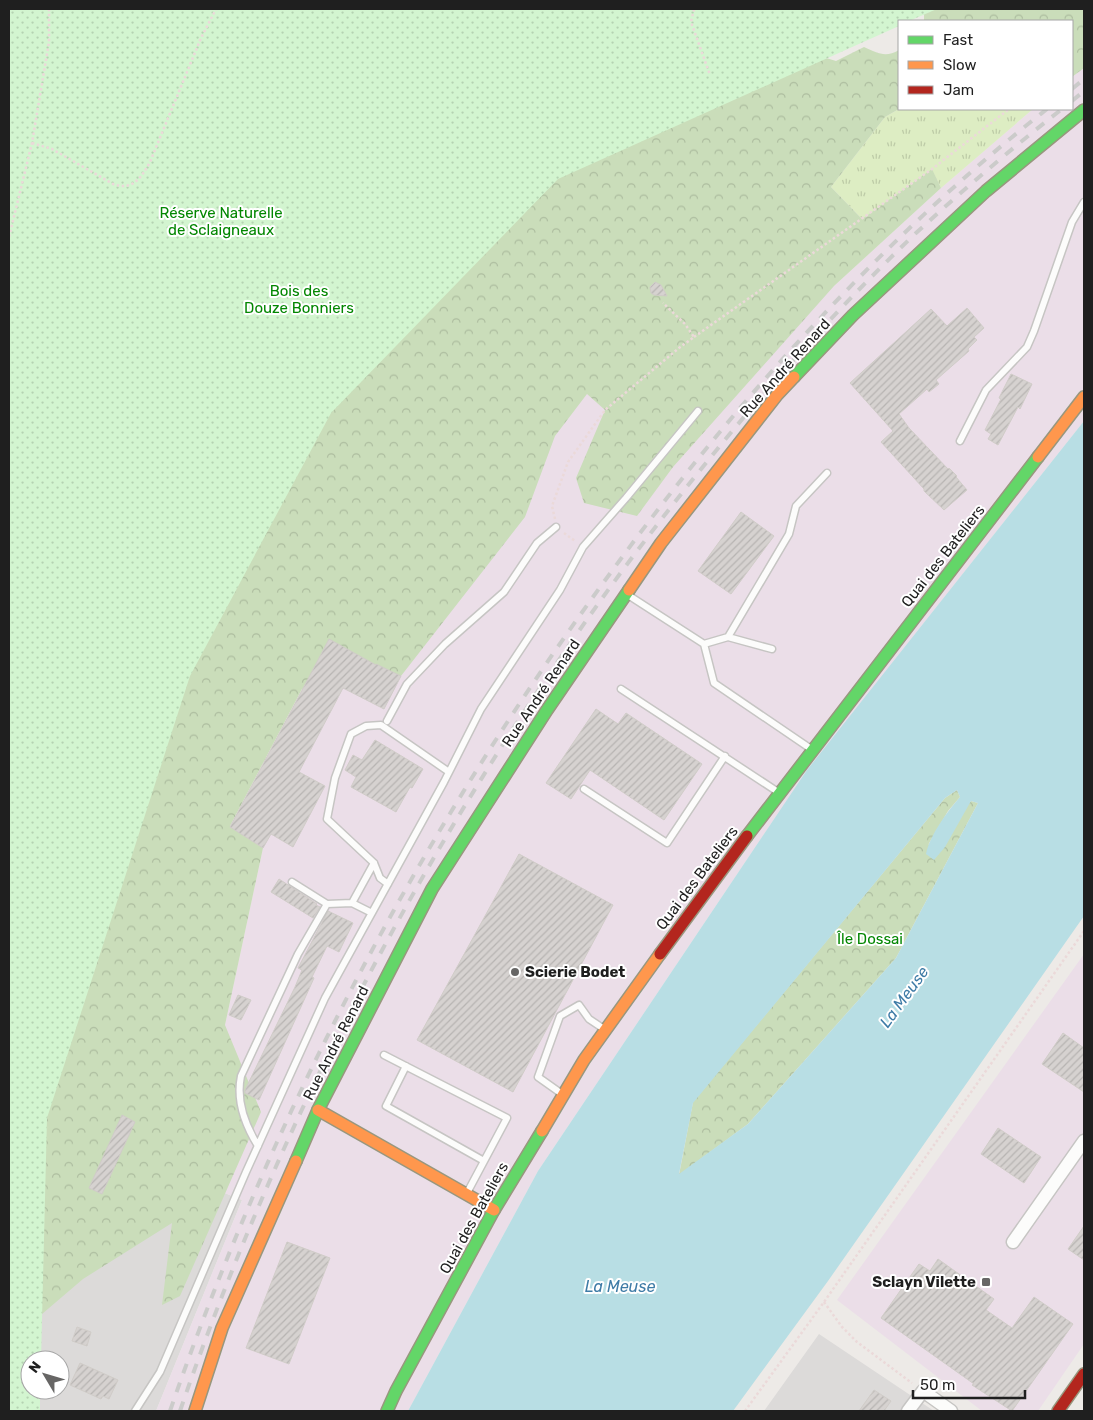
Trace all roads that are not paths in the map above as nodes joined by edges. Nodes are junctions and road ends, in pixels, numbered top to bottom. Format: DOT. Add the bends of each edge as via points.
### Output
graph roads {
  1 [pos="1084,110"];
  2 [pos="1084,202"];
  3 [pos="1084,397"];
  4 [pos="698,411"];
  5 [pos="960,441"];
  6 [pos="827,473"];
  7 [pos="556,527"];
  8 [pos="626,593"];
  9 [pos="728,637"];
  10 [pos="704,644"];
  11 [pos="772,649"];
  12 [pos="621,689"];
  13 [pos="387,721"];
  14 [pos="812,749"];
  15 [pos="725,756"];
  16 [pos="449,772"];
  17 [pos="584,790"];
  18 [pos="779,793"];
  19 [pos="374,863"];
  20 [pos="292,882"];
  21 [pos="388,884"];
  22 [pos="352,903"];
  23 [pos="327,904"];
  24 [pos="372,913"];
  25 [pos="605,1030"];
  26 [pos="384,1055"];
  27 [pos="406,1066"];
  28 [pos="564,1095"];
  29 [pos="318,1110"];
  30 [pos="1084,1141"];
  31 [pos="258,1146"];
  32 [pos="484,1161"];
  33 [pos="466,1194"];
  34 [pos="494,1210"];
  35 [pos="1013,1242"];
  36 [pos="1084,1374"];
  37 [pos="135,1411"];
  38 [pos="195,1411"];
  39 [pos="387,1411"];
  40 [pos="908,1411"];
  41 [pos="951,1411"];
  42 [pos="1058,1411"];
  1 -- 8 [label="street, Rue André Renard" via="986,191 854,315 777,394"];
  2 -- 5 [label="lane" via="1072,222 1027,347 986,390"];
  3 -- 14 [label="street, Quai des Bateliers"];
  4 -- 16 [label="lane" via="582,547 560,590 481,709"];
  6 -- 9 [label="lane" via="796,506 789,534"];
  7 -- 13 [label="lane" via="537,543 504,592 445,644 407,684"];
  8 -- 10 [label="lane"];
  8 -- 29 [label="street, Rue André Renard" via="432,889"];
  9 -- 10 [label="lane"];
  9 -- 11 [label="lane"];
  10 -- 14 [label="lane" via="714,683"];
  12 -- 15 [label="lane"];
  14 -- 18 [label="street, Quai des Bateliers"];
  15 -- 17 [label="lane" via="668,843"];
  15 -- 18 [label="lane"];
  16 -- 19 [label="lane" via="380,725 366,726 350,734 335,778 328,819"];
  16 -- 21 [label="lane"];
  18 -- 25 [label="street, Quai des Bateliers"];
  19 -- 21 [label="lane" via="380,878"];
  19 -- 22 [label="lane"];
  20 -- 23 [label="lane"];
  21 -- 24 [label="lane"];
  22 -- 23 [label="lane"];
  22 -- 24 [label="lane"];
  23 -- 31 [label="lane" via="298,954 241,1076 238,1090 242,1111"];
  24 -- 31 [label="lane" via="325,998"];
  25 -- 28 [label="street, Quai des Bateliers"];
  25 -- 28 [label="lane" via="589,1019 579,1005 560,1016 538,1077"];
  26 -- 27 [label="lane"];
  27 -- 32 [label="lane" via="386,1106"];
  27 -- 32 [label="lane" via="508,1118"];
  28 -- 34 [label="street, Quai des Bateliers"];
  29 -- 33 [label="street"];
  29 -- 38 [label="street, Rue André Renard" via="222,1328"];
  30 -- 35 [label="street"];
  31 -- 37 [label="lane" via="160,1372"];
  32 -- 33 [label="lane"];
  33 -- 34 [label="street"];
  34 -- 39 [label="street, Quai des Bateliers"];
  36 -- 42 [label="street"];
  40 -- 41 [label="street" via="923,1391"];
}
